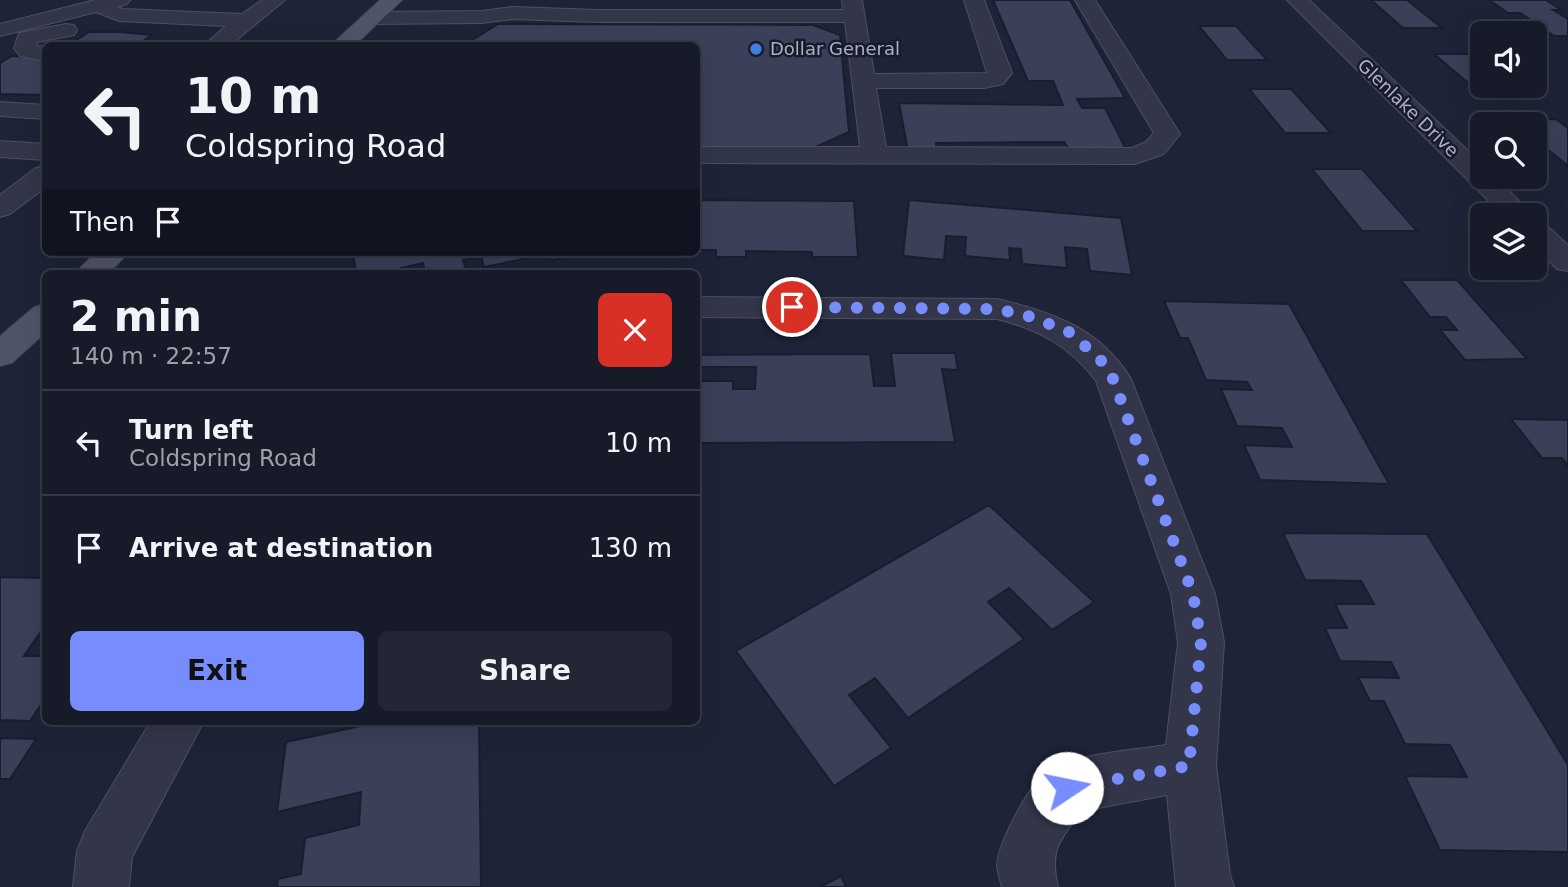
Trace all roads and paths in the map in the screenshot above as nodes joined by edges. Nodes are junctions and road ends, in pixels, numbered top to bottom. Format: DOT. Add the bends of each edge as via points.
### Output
graph roads {
  1 [pos="275,0"];
  2 [pos="974,0"];
  3 [pos="1086,0"];
  4 [pos="1297,0"];
  5 [pos="515,6"];
  6 [pos="112,7"];
  7 [pos="384,7"];
  8 [pos="724,8"];
  9 [pos="799,8"];
  10 [pos="853,8"];
  11 [pos="247,20"];
  12 [pos="2,25"];
  13 [pos="219,42"];
  14 [pos="345,42"];
  15 [pos="42,53"];
  16 [pos="863,80"];
  17 [pos="0,109"];
  18 [pos="42,112"];
  19 [pos="0,149"];
  20 [pos="42,152"];
  21 [pos="700,155"];
  22 [pos="874,156"];
  23 [pos="42,177"];
  24 [pos="1508,203"];
  25 [pos="0,208"];
  26 [pos="1547,242"];
  27 [pos="110,256"];
  28 [pos="1568,262"];
  29 [pos="94,270"];
  30 [pos="700,307"];
  31 [pos="42,318"];
  32 [pos="0,355"];
  33 [pos="176,725"];
  34 [pos="1189,766"];
  35 [pos="101,887"];
  36 [pos="1030,887"];
  37 [pos="1206,887"];
  1 -- 11 [label="street"];
  2 -- 16 [label="street" via="1000,73 995,79"];
  3 -- 22 [label="street" via="1167,134 1155,148 1135,156"];
  4 -- 24 [label="street, Glenlake Drive"];
  5 -- 7 [label="street" via="482,17"];
  5 -- 8 [label="street"];
  6 -- 11 [label="street"];
  6 -- 12 [label="street"];
  6 -- 15 [label="street" via="84,26 27,38 25,48"];
  7 -- 14 [label="main road"];
  8 -- 9 [label="street"];
  9 -- 10 [label="street"];
  10 -- 16 [label="street"];
  11 -- 13 [label="street"];
  16 -- 22 [label="street"];
  17 -- 18 [label="street"];
  19 -- 20 [label="street"];
  21 -- 22 [label="street"];
  23 -- 25 [label="street"];
  26 -- 28 [label="street"];
  27 -- 29 [label="main road"];
  30 -- 34 [label="street" via="996,309 1069,332 1100,359 1113,379 1193,594 1201,642"];
  31 -- 32 [label="main road"];
  33 -- 35 [label="street" via="105,851"];
  34 -- 36 [label="street" via="1067,788 1037,827 1025,864"];
  34 -- 37 [label="street"];
}
